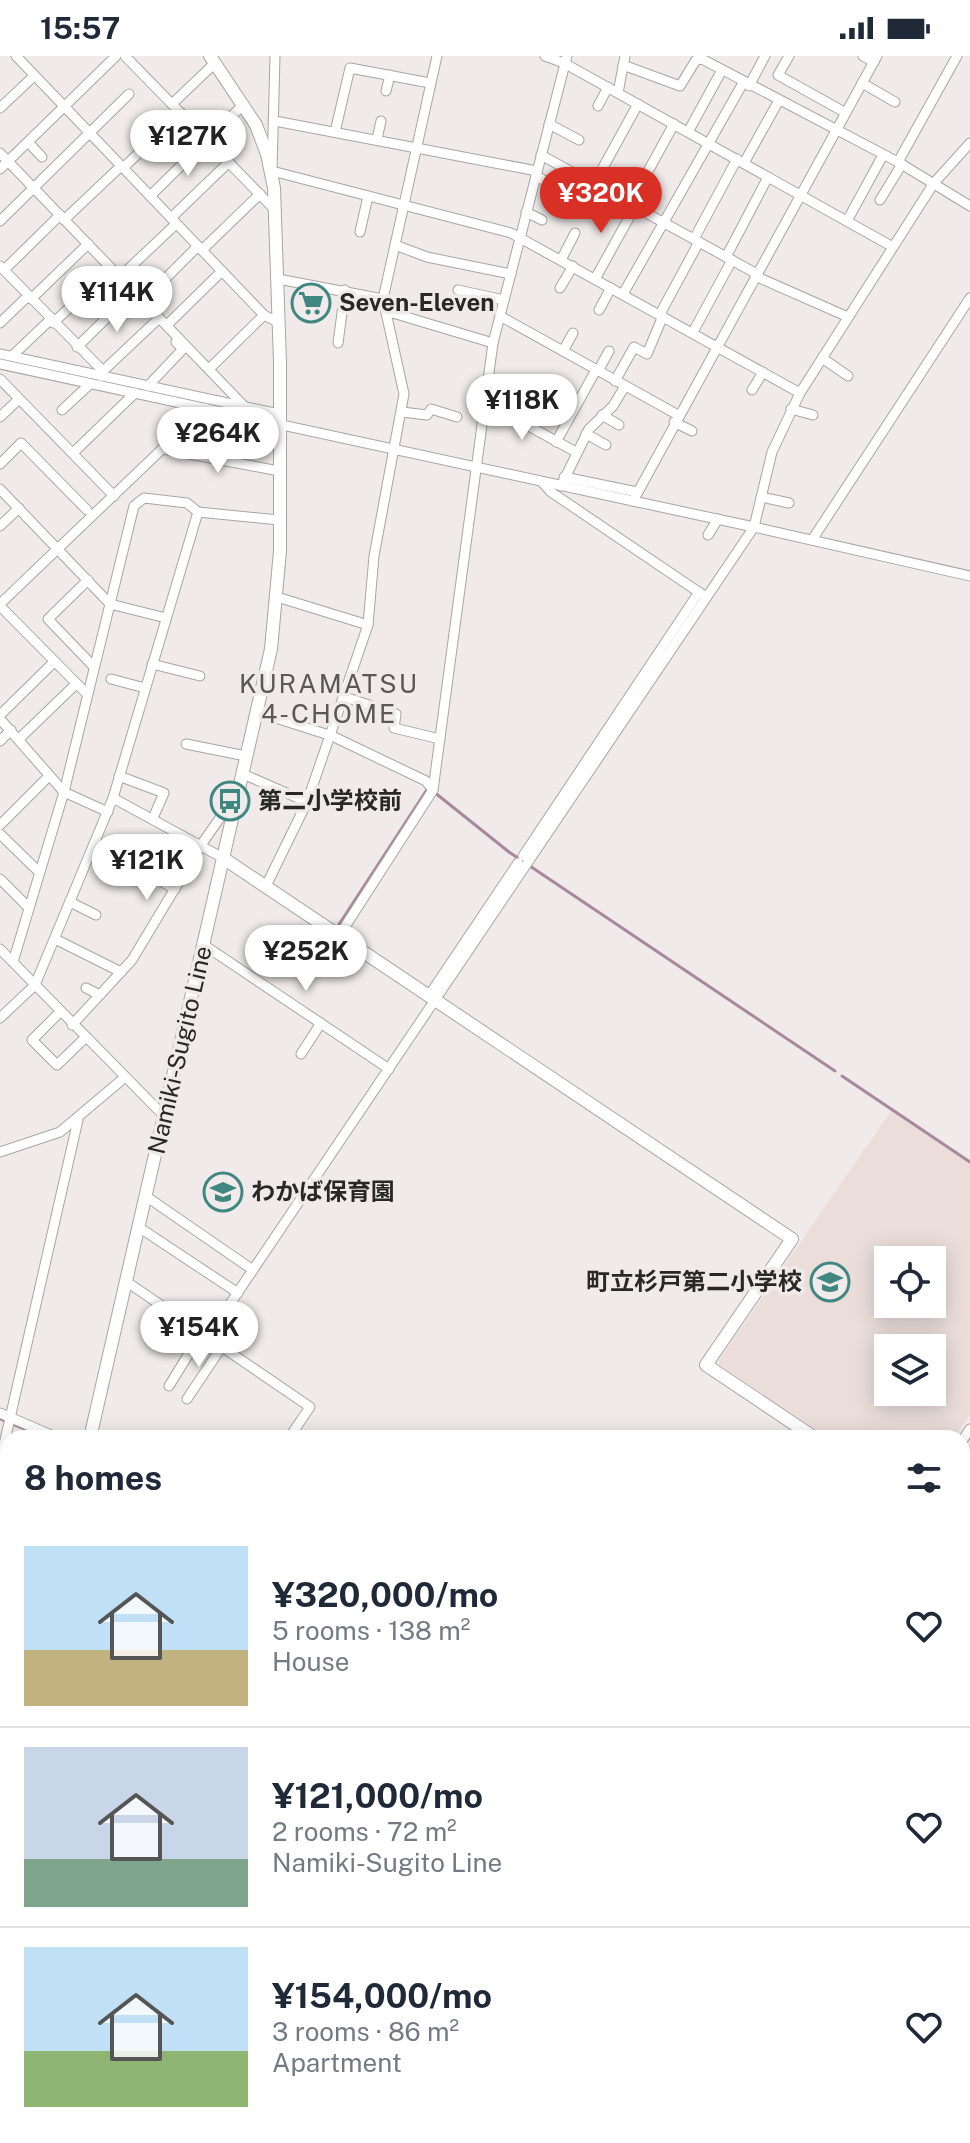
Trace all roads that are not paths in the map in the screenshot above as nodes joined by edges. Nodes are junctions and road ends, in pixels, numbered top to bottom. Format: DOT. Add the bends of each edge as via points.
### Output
graph roads {
  1 [pos="16,56"];
  2 [pos="116,56"];
  3 [pos="125,56"];
  4 [pos="275,56"];
  5 [pos="437,56"];
  6 [pos="545,56"];
  7 [pos="765,56"];
  8 [pos="789,56"];
  9 [pos="863,56"];
  10 [pos="957,56"];
  11 [pos="566,59"];
  12 [pos="876,59"];
  13 [pos="213,60"];
  14 [pos="624,60"];
  15 [pos="722,70"];
  16 [pos="390,75"];
  17 [pos="34,76"];
  18 [pos="430,83"];
  19 [pos="862,83"];
  20 [pos="746,84"];
  21 [pos="613,90"];
  22 [pos="386,91"];
  23 [pos="129,94"];
  24 [pos="778,102"];
  25 [pos="895,102"];
  26 [pos="172,104"];
  27 [pos="244,104"];
  28 [pos="638,104"];
  29 [pos="64,106"];
  30 [pos="598,106"];
  31 [pos="0,108"];
  32 [pos="181,113"];
  33 [pos="846,113"];
  34 [pos="275,121"];
  35 [pos="381,121"];
  36 [pos="549,124"];
  37 [pos="674,124"];
  38 [pos="335,132"];
  39 [pos="688,132"];
  40 [pos="835,132"];
  41 [pos="89,133"];
  42 [pos="377,139"];
  43 [pos="207,140"];
  44 [pos="579,140"];
  45 [pos="28,142"];
  46 [pos="707,143"];
  47 [pos="970,143"];
  48 [pos="417,147"];
  49 [pos="0,153"];
  50 [pos="541,155"];
  51 [pos="883,155"];
  52 [pos="42,157"];
  53 [pos="740,161"];
  54 [pos="229,162"];
  55 [pos="900,163"];
  56 [pos="4,165"];
  57 [pos="122,167"];
  58 [pos="272,171"];
  59 [pos="536,174"];
  60 [pos="768,177"];
  61 [pos="934,183"];
  62 [pos="594,184"];
  63 [pos="34,188"];
  64 [pos="604,190"];
  65 [pos="260,194"];
  66 [pos="801,195"];
  67 [pos="150,196"];
  68 [pos="368,196"];
  69 [pos="880,200"];
  70 [pos="404,205"];
  71 [pos="632,205"];
  72 [pos="970,206"];
  73 [pos="276,211"];
  74 [pos="526,212"];
  75 [pos="62,218"];
  76 [pos="542,220"];
  77 [pos="0,221"];
  78 [pos="174,221"];
  79 [pos="847,221"];
  80 [pos="662,222"];
  81 [pos="360,232"];
  82 [pos="575,233"];
  83 [pos="520,237"];
  84 [pos="696,241"];
  85 [pos="88,244"];
  86 [pos="395,245"];
  87 [pos="893,247"];
  88 [pos="200,248"];
  89 [pos="729,259"];
  90 [pos="561,260"];
  91 [pos="573,266"];
  92 [pos="2,268"];
  93 [pos="222,271"];
  94 [pos="511,274"];
  95 [pos="756,275"];
  96 [pos="120,277"];
  97 [pos="278,279"];
  98 [pos="595,279"];
  99 [pos="99,280"];
  100 [pos="560,288"];
  101 [pos="611,288"];
  102 [pos="345,290"];
  103 [pos="458,290"];
  104 [pos="623,294"];
  105 [pos="29,297"];
  106 [pos="970,298"];
  107 [pos="383,299"];
  108 [pos="504,300"];
  109 [pos="143,301"];
  110 [pos="599,310"];
  111 [pos="386,311"];
  112 [pos="264,315"];
  113 [pos="661,315"];
  114 [pos="500,316"];
  115 [pos="848,317"];
  116 [pos="52,321"];
  117 [pos="155,322"];
  118 [pos="0,323"];
  119 [pos="279,323"];
  120 [pos="167,325"];
  121 [pos="693,332"];
  122 [pos="573,333"];
  123 [pos="338,343"];
  124 [pos="493,343"];
  125 [pos="717,346"];
  126 [pos="77,347"];
  127 [pos="563,351"];
  128 [pos="609,351"];
  129 [pos="0,354"];
  130 [pos="12,356"];
  131 [pos="822,358"];
  132 [pos="0,364"];
  133 [pos="209,369"];
  134 [pos="597,370"];
  135 [pos="763,372"];
  136 [pos="102,373"];
  137 [pos="848,376"];
  138 [pos="0,380"];
  139 [pos="620,383"];
  140 [pos="90,384"];
  141 [pos="148,386"];
  142 [pos="752,390"];
  143 [pos="135,393"];
  144 [pos="800,393"];
  145 [pos="19,399"];
  146 [pos="485,402"];
  147 [pos="205,408"];
  148 [pos="791,409"];
  149 [pos="62,410"];
  150 [pos="242,410"];
  151 [pos="402,412"];
  152 [pos="602,415"];
  153 [pos="813,415"];
  154 [pos="0,417"];
  155 [pos="457,417"];
  156 [pos="279,418"];
  157 [pos="676,419"];
  158 [pos="619,425"];
  159 [pos="692,431"];
  160 [pos="586,434"];
  161 [pos="556,442"];
  162 [pos="606,445"];
  163 [pos="163,449"];
  164 [pos="394,452"];
  165 [pos="576,452"];
  166 [pos="73,453"];
  167 [pos="233,461"];
  168 [pos="0,464"];
  169 [pos="476,468"];
  170 [pos="279,471"];
  171 [pos="562,481"];
  172 [pos="542,482"];
  173 [pos="0,489"];
  174 [pos="114,496"];
  175 [pos="635,497"];
  176 [pos="761,497"];
  177 [pos="789,503"];
  178 [pos="19,508"];
  179 [pos="87,510"];
  180 [pos="198,512"];
  181 [pos="718,519"];
  182 [pos="279,520"];
  183 [pos="0,526"];
  184 [pos="754,527"];
  185 [pos="708,535"];
  186 [pos="812,540"];
  187 [pos="58,548"];
  188 [pos="970,576"];
  189 [pos="88,580"];
  190 [pos="703,595"];
  191 [pos="277,597"];
  192 [pos="110,604"];
  193 [pos="0,605"];
  194 [pos="166,618"];
  195 [pos="368,625"];
  196 [pos="54,662"];
  197 [pos="152,664"];
  198 [pos="94,667"];
  199 [pos="200,676"];
  200 [pos="111,679"];
  201 [pos="76,684"];
  202 [pos="145,688"];
  203 [pos="87,694"];
  204 [pos="345,697"];
  205 [pos="257,712"];
  206 [pos="0,717"];
  207 [pos="11,730"];
  208 [pos="332,736"];
  209 [pos="19,739"];
  210 [pos="440,739"];
  211 [pos="0,741"];
  212 [pos="186,744"];
  213 [pos="246,756"];
  214 [pos="243,774"];
  215 [pos="49,776"];
  216 [pos="119,776"];
  217 [pos="433,790"];
  218 [pos="64,792"];
  219 [pos="239,792"];
  220 [pos="113,798"];
  221 [pos="307,802"];
  222 [pos="108,812"];
  223 [pos="153,818"];
  224 [pos="0,825"];
  225 [pos="0,834"];
  226 [pos="94,844"];
  227 [pos="201,845"];
  228 [pos="223,858"];
  229 [pos="39,872"];
  230 [pos="0,879"];
  231 [pos="266,886"];
  232 [pos="175,889"];
  233 [pos="70,902"];
  234 [pos="28,907"];
  235 [pos="96,915"];
  236 [pos="339,936"];
  237 [pos="55,939"];
  238 [pos="204,945"];
  239 [pos="0,949"];
  240 [pos="13,962"];
  241 [pos="121,972"];
  242 [pos="35,985"];
  243 [pos="86,988"];
  244 [pos="100,995"];
  245 [pos="431,999"];
  246 [pos="60,1012"];
  247 [pos="0,1018"];
  248 [pos="321,1023"];
  249 [pos="72,1025"];
  250 [pos="85,1038"];
  251 [pos="301,1054"];
  252 [pos="389,1069"];
  253 [pos="124,1078"];
  254 [pos="165,1117"];
  255 [pos="78,1120"];
  256 [pos="0,1152"];
  257 [pos="147,1197"];
  258 [pos="140,1228"];
  259 [pos="253,1270"];
  260 [pos="127,1282"];
  261 [pos="238,1293"];
  262 [pos="204,1336"];
  263 [pos="221,1348"];
  264 [pos="169,1386"];
  265 [pos="187,1399"];
  266 [pos="0,1413"];
  267 [pos="10,1418"];
  268 [pos="7,1430"];
  269 [pos="39,1430"];
  270 [pos="92,1430"];
  271 [pos="294,1430"];
  272 [pos="803,1430"];
  1 -- 17 [label="street"];
  2 -- 29 [label="street"];
  3 -- 26 [label="street"];
  4 -- 34 [label="street"];
  5 -- 18 [label="street"];
  6 -- 11 [label="street"];
  7 -- 20 [label="street"];
  8 -- 33 [label="street" via="778,75"];
  9 -- 12 [label="street"];
  10 -- 55 [label="street"];
  11 -- 21 [label="street"];
  11 -- 36 [label="street"];
  12 -- 19 [label="street"];
  13 -- 26 [label="street"];
  13 -- 27 [label="main road, Namiki-Sugito Line"];
  14 -- 15 [label="street" via="680,86 696,60"];
  14 -- 21 [label="street"];
  15 -- 20 [label="street"];
  15 -- 39 [label="street"];
  16 -- 18 [label="street"];
  16 -- 22 [label="street"];
  16 -- 38 [label="street" via="350,68"];
  17 -- 29 [label="street"];
  17 -- 31 [label="street"];
  18 -- 48 [label="street"];
  19 -- 25 [label="street"];
  19 -- 33 [label="street"];
  20 -- 24 [label="street"];
  20 -- 46 [label="street"];
  21 -- 28 [label="street"];
  21 -- 30 [label="street"];
  23 -- 41 [label="street"];
  24 -- 40 [label="street"];
  24 -- 53 [label="street"];
  26 -- 32 [label="street"];
  27 -- 43 [label="street"];
  27 -- 58 [label="main road, Namiki-Sugito Line"];
  28 -- 37 [label="street"];
  28 -- 62 [label="street"];
  29 -- 41 [label="street"];
  29 -- 45 [label="street"];
  32 -- 43 [label="street"];
  32 -- 57 [label="street"];
  33 -- 40 [label="street"];
  34 -- 38 [label="street"];
  34 -- 58 [label="street"];
  35 -- 42 [label="street"];
  36 -- 44 [label="street"];
  36 -- 50 [label="street"];
  37 -- 39 [label="street"];
  37 -- 71 [label="street"];
  38 -- 42 [label="street"];
  39 -- 46 [label="street"];
  40 -- 51 [label="street"];
  40 -- 66 [label="street"];
  41 -- 57 [label="street"];
  41 -- 63 [label="street"];
  42 -- 48 [label="street"];
  43 -- 54 [label="street"];
  43 -- 67 [label="street"];
  45 -- 52 [label="street"];
  45 -- 56 [label="street"];
  46 -- 53 [label="street"];
  46 -- 80 [label="street"];
  47 -- 61 [label="street"];
  48 -- 59 [label="street"];
  48 -- 70 [label="street"];
  49 -- 56 [label="street"];
  50 -- 59 [label="street"];
  50 -- 62 [label="street"];
  51 -- 55 [label="street"];
  51 -- 79 [label="street"];
  53 -- 60 [label="street"];
  53 -- 84 [label="street"];
  54 -- 65 [label="street"];
  54 -- 78 [label="street"];
  55 -- 61 [label="street"];
  55 -- 69 [label="street"];
  56 -- 63 [label="street"];
  57 -- 67 [label="street"];
  57 -- 75 [label="street"];
  58 -- 68 [label="street"];
  58 -- 73 [label="main road, Namiki-Sugito Line"];
  59 -- 64 [label="street" via="593,207"];
  59 -- 74 [label="street"];
  60 -- 66 [label="street"];
  60 -- 89 [label="street"];
  61 -- 72 [label="street"];
  61 -- 87 [label="street"];
  62 -- 64 [label="street"];
  63 -- 75 [label="street"];
  63 -- 77 [label="street"];
  64 -- 71 [label="street"];
  65 -- 73 [label="street"];
  65 -- 88 [label="street"];
  66 -- 79 [label="street"];
  66 -- 95 [label="street"];
  67 -- 78 [label="street"];
  68 -- 70 [label="street"];
  68 -- 81 [label="street"];
  70 -- 83 [label="street"];
  70 -- 86 [label="street"];
  71 -- 80 [label="street"];
  71 -- 98 [label="street"];
  73 -- 97 [label="main road, Namiki-Sugito Line"];
  74 -- 76 [label="street"];
  74 -- 83 [label="street"];
  75 -- 85 [label="street"];
  75 -- 92 [label="street"];
  78 -- 88 [label="street"];
  78 -- 96 [label="street"];
  79 -- 87 [label="street"];
  80 -- 84 [label="street"];
  80 -- 104 [label="street"];
  82 -- 90 [label="street"];
  83 -- 90 [label="street"];
  83 -- 94 [label="street"];
  84 -- 89 [label="street"];
  84 -- 113 [label="street"];
  85 -- 96 [label="street"];
  85 -- 105 [label="street"];
  86 -- 94 [label="street"];
  86 -- 107 [label="street"];
  87 -- 115 [label="street"];
  88 -- 93 [label="street"];
  88 -- 109 [label="street"];
  89 -- 95 [label="street"];
  89 -- 121 [label="street"];
  90 -- 91 [label="street"];
  91 -- 98 [label="street"];
  91 -- 100 [label="street"];
  92 -- 105 [label="street"];
  93 -- 112 [label="street"];
  93 -- 120 [label="street"];
  94 -- 108 [label="street"];
  95 -- 115 [label="street"];
  95 -- 125 [label="street"];
  96 -- 109 [label="street"];
  97 -- 102 [label="street"];
  97 -- 119 [label="main road, Namiki-Sugito Line"];
  98 -- 101 [label="street"];
  99 -- 116 [label="street"];
  101 -- 104 [label="street"];
  101 -- 110 [label="street"];
  102 -- 107 [label="street"];
  102 -- 123 [label="street"];
  103 -- 108 [label="street"];
  104 -- 113 [label="street"];
  105 -- 116 [label="street"];
  105 -- 118 [label="street"];
  106 -- 186 [label="street"];
  107 -- 111 [label="street"];
  108 -- 114 [label="street"];
  109 -- 120 [label="street"];
  111 -- 124 [label="street"];
  111 -- 151 [label="street" via="404,394"];
  112 -- 119 [label="street"];
  112 -- 133 [label="street"];
  113 -- 121 [label="street"];
  113 -- 139 [label="street" via="647,354 634,347"];
  114 -- 124 [label="street"];
  114 -- 127 [label="street"];
  115 -- 131 [label="street"];
  116 -- 126 [label="street"];
  116 -- 130 [label="street"];
  117 -- 126 [label="street" via="130,295"];
  117 -- 136 [label="street"];
  117 -- 141 [label="street" via="183,349"];
  119 -- 156 [label="main road, Namiki-Sugito Line"];
  120 -- 133 [label="street"];
  121 -- 125 [label="street"];
  122 -- 127 [label="street"];
  124 -- 146 [label="street"];
  125 -- 135 [label="street"];
  125 -- 157 [label="street"];
  126 -- 136 [label="street"];
  127 -- 134 [label="street"];
  128 -- 134 [label="street"];
  129 -- 130 [label="street"];
  130 -- 136 [label="street"];
  131 -- 137 [label="street"];
  131 -- 144 [label="street"];
  132 -- 140 [label="street"];
  133 -- 150 [label="street"];
  134 -- 139 [label="street"];
  134 -- 161 [label="street"];
  135 -- 142 [label="street"];
  135 -- 144 [label="street"];
  136 -- 141 [label="street"];
  138 -- 145 [label="street"];
  139 -- 152 [label="street" via="613,406"];
  139 -- 157 [label="street"];
  140 -- 143 [label="street"];
  140 -- 149 [label="street"];
  141 -- 150 [label="street"];
  143 -- 147 [label="street"];
  143 -- 166 [label="street"];
  144 -- 148 [label="street"];
  145 -- 154 [label="street"];
  145 -- 166 [label="street"];
  146 -- 161 [label="street"];
  146 -- 169 [label="street"];
  147 -- 150 [label="street"];
  147 -- 163 [label="street"];
  148 -- 153 [label="street"];
  148 -- 176 [label="street" via="772,452"];
  150 -- 156 [label="street"];
  150 -- 167 [label="street"];
  151 -- 155 [label="street" via="427,415 431,409"];
  151 -- 164 [label="street"];
  152 -- 158 [label="street"];
  152 -- 160 [label="street"];
  156 -- 164 [label="street"];
  156 -- 170 [label="main road, Namiki-Sugito Line"];
  157 -- 159 [label="street"];
  157 -- 175 [label="street"];
  160 -- 162 [label="street"];
  160 -- 165 [label="street"];
  161 -- 165 [label="street"];
  163 -- 167 [label="street"];
  163 -- 174 [label="street"];
  164 -- 169 [label="street"];
  164 -- 195 [label="street" via="374,556"];
  165 -- 171 [label="street"];
  166 -- 174 [label="street"];
  167 -- 170 [label="street"];
  168 -- 179 [label="street" via="21,443"];
  169 -- 172 [label="street"];
  169 -- 210 [label="street"];
  170 -- 182 [label="main road, Namiki-Sugito Line"];
  171 -- 172 [label="street"];
  171 -- 175 [label="street"];
  172 -- 190 [label="street"];
  173 -- 178 [label="street"];
  174 -- 187 [label="street"];
  175 -- 181 [label="street"];
  176 -- 177 [label="street"];
  176 -- 184 [label="street"];
  178 -- 183 [label="street"];
  178 -- 187 [label="street"];
  180 -- 182 [label="street"];
  180 -- 192 [label="street" via="187,503 138,500"];
  180 -- 194 [label="street"];
  181 -- 184 [label="street"];
  181 -- 185 [label="street"];
  182 -- 191 [label="main road, Namiki-Sugito Line"];
  184 -- 186 [label="street"];
  184 -- 190 [label="street"];
  186 -- 188 [label="street"];
  187 -- 189 [label="street"];
  187 -- 193 [label="street"];
  189 -- 192 [label="street"];
  189 -- 198 [label="street" via="48,619"];
  190 -- 245 [label="street"];
  190 -- 245 [label="street" via="520,859"];
  191 -- 195 [label="street"];
  191 -- 205 [label="main road, Namiki-Sugito Line"];
  192 -- 194 [label="street"];
  192 -- 198 [label="street"];
  193 -- 196 [label="street"];
  194 -- 197 [label="street"];
  195 -- 204 [label="street"];
  196 -- 201 [label="street"];
  196 -- 206 [label="street"];
  197 -- 199 [label="street"];
  197 -- 202 [label="street"];
  198 -- 203 [label="street"];
  200 -- 202 [label="street"];
  201 -- 203 [label="street"];
  201 -- 209 [label="street"];
  202 -- 216 [label="street"];
  203 -- 218 [label="street"];
  204 -- 208 [label="street"];
  204 -- 210 [label="street" via="396,714 394,728"];
  205 -- 208 [label="street"];
  205 -- 213 [label="main road, Namiki-Sugito Line"];
  206 -- 207 [label="street"];
  207 -- 209 [label="street"];
  207 -- 211 [label="street"];
  208 -- 217 [label="street" via="426,781"];
  208 -- 221 [label="street"];
  209 -- 215 [label="street"];
  210 -- 217 [label="street"];
  212 -- 213 [label="street"];
  213 -- 214 [label="main road, Namiki-Sugito Line"];
  214 -- 219 [label="main road, Namiki-Sugito Line"];
  214 -- 221 [label="street"];
  215 -- 218 [label="street"];
  215 -- 224 [label="street"];
  216 -- 220 [label="street"];
  216 -- 223 [label="street" via="164,793"];
  217 -- 236 [label="street"];
  218 -- 222 [label="street"];
  218 -- 229 [label="street"];
  219 -- 227 [label="street"];
  219 -- 228 [label="main road, Namiki-Sugito Line"];
  220 -- 222 [label="street"];
  220 -- 223 [label="street"];
  221 -- 231 [label="street"];
  222 -- 226 [label="street"];
  223 -- 227 [label="street"];
  225 -- 229 [label="street"];
  226 -- 232 [label="street"];
  226 -- 233 [label="street"];
  227 -- 228 [label="street"];
  227 -- 232 [label="street"];
  228 -- 231 [label="main road"];
  228 -- 238 [label="main road, Namiki-Sugito Line"];
  229 -- 234 [label="street"];
  230 -- 234 [label="street"];
  231 -- 236 [label="main road"];
  232 -- 241 [label="street"];
  233 -- 235 [label="street"];
  233 -- 237 [label="street"];
  234 -- 240 [label="street"];
  236 -- 245 [label="main road"];
  237 -- 241 [label="street"];
  237 -- 242 [label="street"];
  238 -- 248 [label="street"];
  238 -- 254 [label="main road, Namiki-Sugito Line"];
  239 -- 240 [label="street"];
  240 -- 242 [label="street"];
  241 -- 244 [label="street"];
  242 -- 246 [label="street"];
  242 -- 247 [label="street"];
  243 -- 244 [label="street"];
  244 -- 249 [label="street"];
  245 -- 252 [label="street"];
  245 -- 272 [label="main road" via="792,1239 706,1365"];
  246 -- 249 [label="street"];
  246 -- 250 [label="street" via="32,1040 57,1065"];
  248 -- 251 [label="street"];
  248 -- 252 [label="street"];
  249 -- 250 [label="street"];
  250 -- 253 [label="street"];
  252 -- 259 [label="street"];
  253 -- 254 [label="street"];
  253 -- 255 [label="street"];
  254 -- 257 [label="main road, Namiki-Sugito Line"];
  255 -- 256 [label="street" via="60,1132"];
  255 -- 267 [label="street"];
  257 -- 258 [label="main road, Namiki-Sugito Line"];
  257 -- 259 [label="street"];
  258 -- 260 [label="main road, Namiki-Sugito Line"];
  258 -- 261 [label="street"];
  259 -- 261 [label="street"];
  260 -- 262 [label="street"];
  260 -- 270 [label="main road, Namiki-Sugito Line"];
  261 -- 262 [label="street"];
  262 -- 263 [label="street"];
  262 -- 264 [label="street"];
  263 -- 265 [label="street"];
  263 -- 271 [label="street" via="310,1407"];
  266 -- 267 [label="street"];
  267 -- 268 [label="street"];
  267 -- 269 [label="street"];
}
